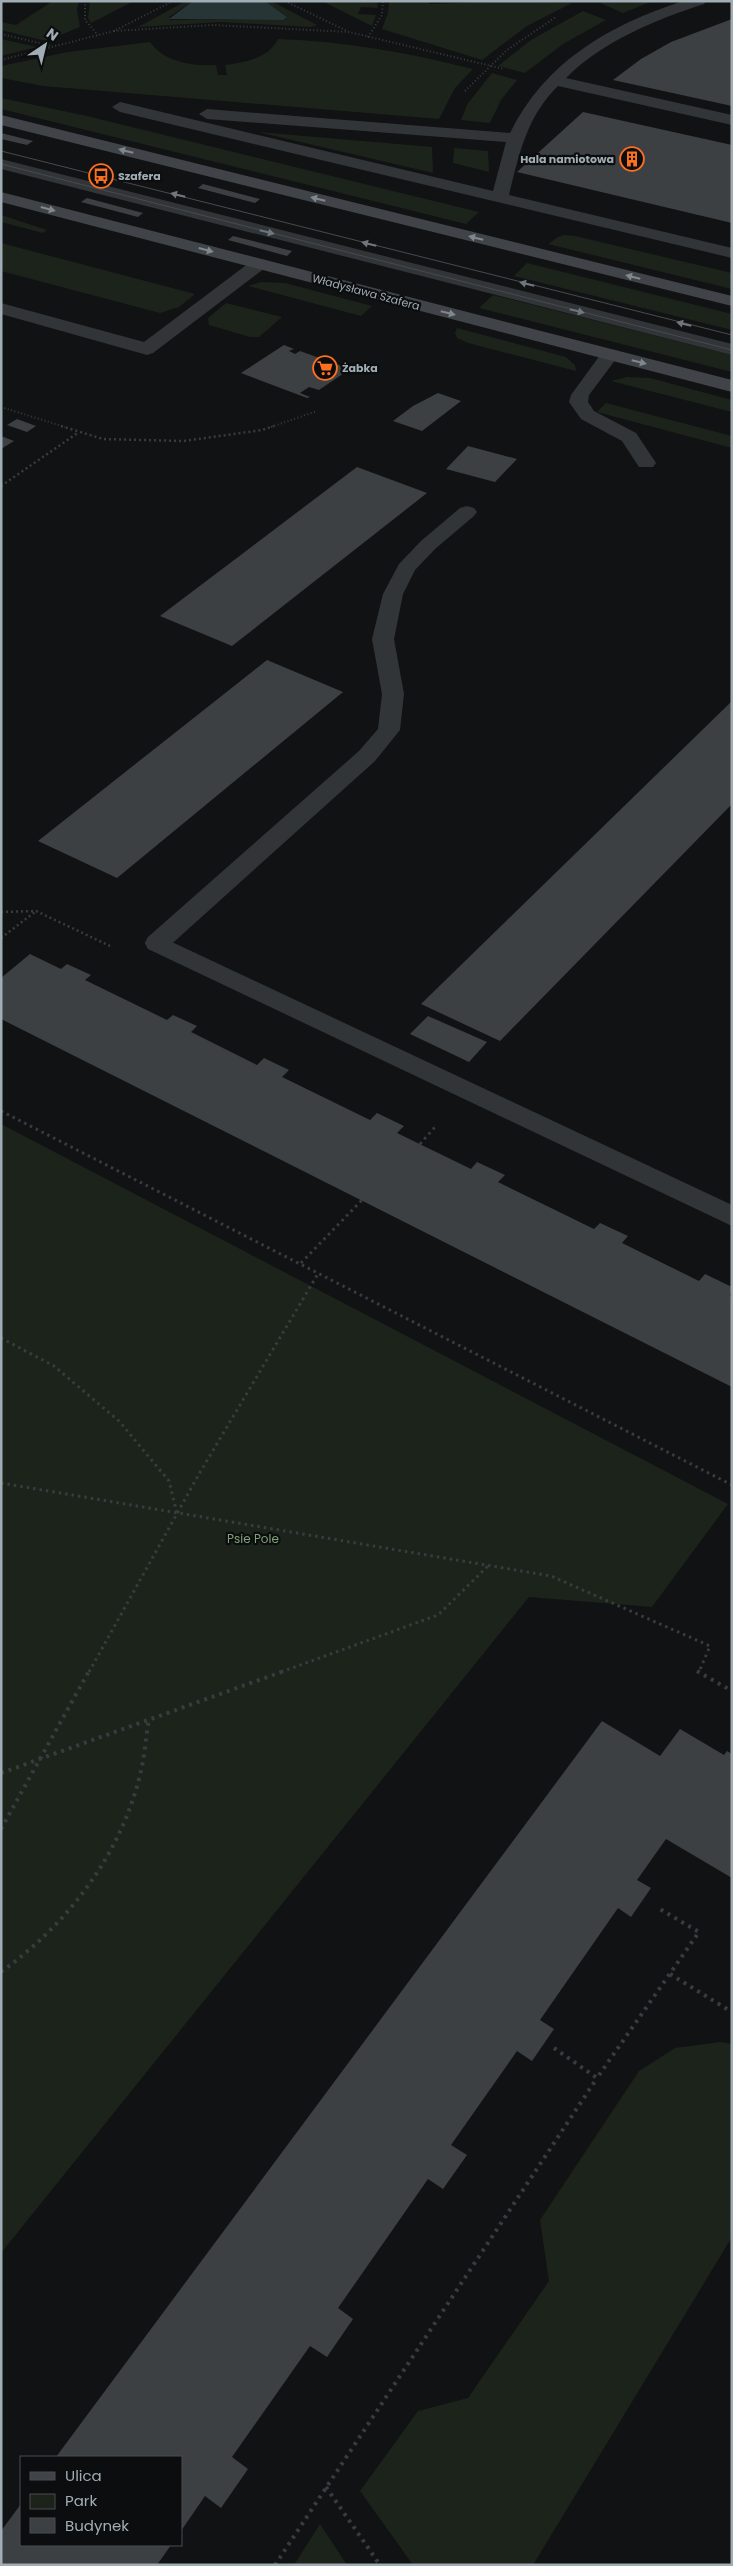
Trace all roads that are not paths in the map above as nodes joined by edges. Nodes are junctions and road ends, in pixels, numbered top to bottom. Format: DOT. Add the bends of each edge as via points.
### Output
graph roads {
  1 [pos="699,1"];
  2 [pos="553,80"];
  3 [pos="1,120"];
  4 [pos="732,120"];
  5 [pos="515,138"];
  6 [pos="1,151"];
  7 [pos="1,164"];
  8 [pos="1,197"];
  9 [pos="500,198"];
  10 [pos="732,253"];
  11 [pos="260,264"];
  12 [pos="732,301"];
  13 [pos="1,308"];
  14 [pos="732,336"];
  15 [pos="732,350"];
  16 [pos="610,355"];
  17 [pos="732,386"];
  18 [pos="646,463"];
  19 [pos="467,512"];
  20 [pos="732,1216"];
  1 -- 2 [label="street" via="617,35"];
  2 -- 4 [label="street"];
  2 -- 5 [label="street" via="538,98"];
  12 -- 3 [label="main road, one-way"];
  5 -- 9 [label="street"];
  5 -- 9 [label="street" via="120,107"];
  14 -- 6 [label="street, one-way"];
  7 -- 15 [label="street, one-way"];
  8 -- 11 [label="main road, Władysława Szafera, one-way"];
  9 -- 10 [label="street"];
  11 -- 13 [label="street" via="147,349"];
  11 -- 16 [label="main road, Władysława Szafera, one-way"];
  16 -- 17 [label="main road, Władysława Szafera, one-way"];
  16 -- 18 [label="street" via="580,395 579,406 588,416 628,436"];
  19 -- 20 [label="street" via="406,568 392,594 383,639 393,694 389,730 367,756 157,943"];
}
